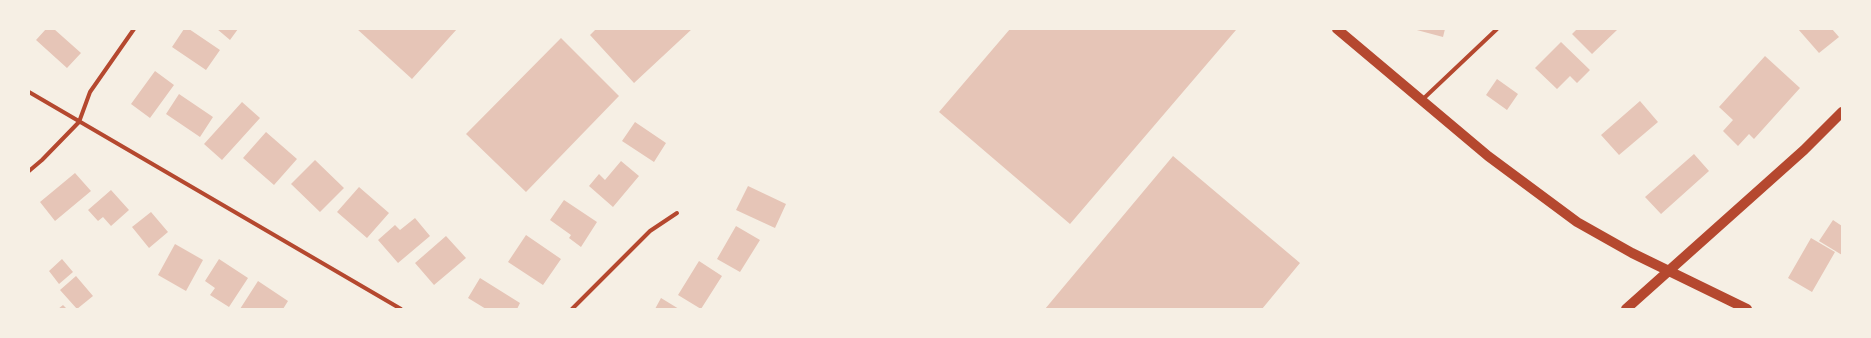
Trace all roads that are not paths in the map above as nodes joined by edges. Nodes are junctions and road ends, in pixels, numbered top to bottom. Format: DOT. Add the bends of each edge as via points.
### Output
graph roads {
  1 [pos="134,29"];
  2 [pos="1337,29"];
  3 [pos="1497,29"];
  4 [pos="29,92"];
  5 [pos="1422,101"];
  6 [pos="1842,112"];
  7 [pos="79,122"];
  8 [pos="29,171"];
  9 [pos="677,212"];
  10 [pos="1670,271"];
  11 [pos="401,309"];
  12 [pos="572,309"];
  13 [pos="1626,309"];
  14 [pos="1747,309"];
  1 -- 7 [label="street" via="90,92"];
  2 -- 5 [label="main road"];
  3 -- 5 [label="street"];
  4 -- 7 [label="street"];
  5 -- 10 [label="main road" via="1488,156 1577,222"];
  6 -- 10 [label="main road" via="1804,150"];
  7 -- 8 [label="street"];
  7 -- 11 [label="street"];
  9 -- 12 [label="street" via="650,231"];
  10 -- 13 [label="main road"];
  10 -- 14 [label="main road"];
}
